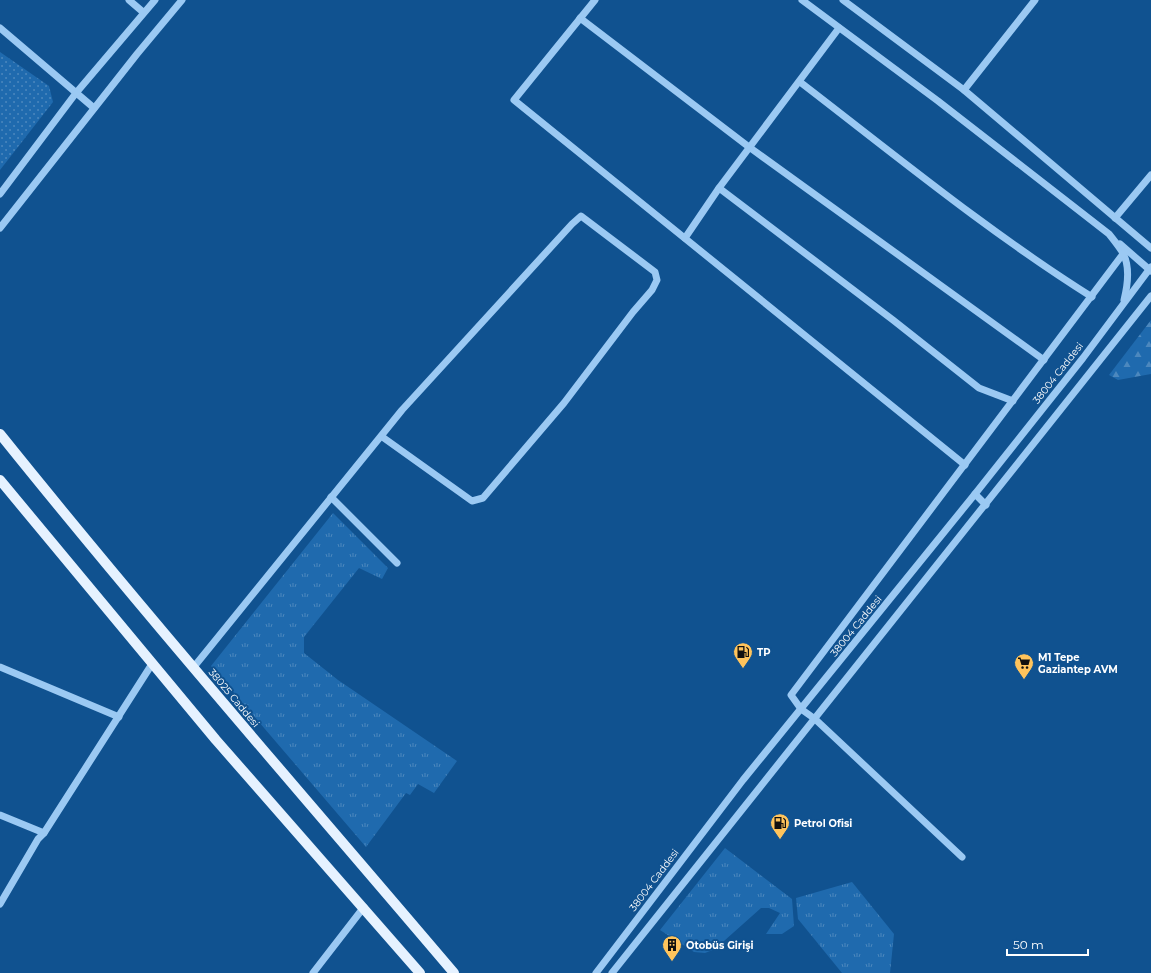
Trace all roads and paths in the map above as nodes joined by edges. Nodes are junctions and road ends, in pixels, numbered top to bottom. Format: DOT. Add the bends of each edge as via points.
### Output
graph roads {
  1 [pos="129,0"];
  2 [pos="155,0"];
  3 [pos="182,0"];
  4 [pos="595,0"];
  5 [pos="802,0"];
  6 [pos="843,0"];
  7 [pos="1035,0"];
  8 [pos="143,12"];
  9 [pos="580,18"];
  10 [pos="0,28"];
  11 [pos="839,28"];
  12 [pos="800,82"];
  13 [pos="964,90"];
  14 [pos="76,93"];
  15 [pos="94,108"];
  16 [pos="750,147"];
  17 [pos="1151,175"];
  18 [pos="719,188"];
  19 [pos="0,194"];
  20 [pos="1115,218"];
  21 [pos="0,228"];
  22 [pos="1109,234"];
  23 [pos="685,238"];
  24 [pos="1151,248"];
  25 [pos="1123,254"];
  26 [pos="1150,269"];
  27 [pos="1151,296"];
  28 [pos="1092,297"];
  29 [pos="1124,304"];
  30 [pos="1044,360"];
  31 [pos="1013,401"];
  32 [pos="0,434"];
  33 [pos="381,436"];
  34 [pos="965,465"];
  35 [pos="0,480"];
  36 [pos="975,494"];
  37 [pos="331,498"];
  38 [pos="986,505"];
  39 [pos="397,563"];
  40 [pos="152,664"];
  41 [pos="0,667"];
  42 [pos="193,668"];
  43 [pos="801,709"];
  44 [pos="119,717"];
  45 [pos="815,720"];
  46 [pos="0,815"];
  47 [pos="44,833"];
  48 [pos="962,858"];
  49 [pos="0,904"];
  50 [pos="364,907"];
  51 [pos="313,973"];
  52 [pos="420,973"];
  53 [pos="454,973"];
  54 [pos="596,973"];
  55 [pos="612,973"];
  1 -- 8 [label="street"];
  2 -- 8 [label="street"];
  3 -- 15 [label="street"];
  4 -- 9 [label="street"];
  5 -- 11 [label="street"];
  6 -- 13 [label="street"];
  7 -- 13 [label="street"];
  8 -- 14 [label="street"];
  9 -- 16 [label="street"];
  9 -- 23 [label="street" via="514,100"];
  10 -- 14 [label="street"];
  11 -- 12 [label="street"];
  11 -- 22 [label="street" via="938,101"];
  12 -- 16 [label="street"];
  12 -- 28 [label="street" via="965,208"];
  13 -- 20 [label="street"];
  14 -- 15 [label="street"];
  14 -- 19 [label="street"];
  15 -- 21 [label="street"];
  16 -- 18 [label="street"];
  16 -- 30 [label="street"];
  17 -- 20 [label="street"];
  18 -- 23 [label="street"];
  18 -- 31 [label="street" via="894,320 979,388"];
  20 -- 24 [label="street"];
  22 -- 25 [label="street"];
  22 -- 26 [label="street"];
  23 -- 34 [label="street"];
  25 -- 28 [label="street"];
  25 -- 29 [label="street" via="1128,283"];
  26 -- 29 [label="street, 38004 Caddesi"];
  27 -- 38 [label="street"];
  28 -- 30 [label="street"];
  29 -- 36 [label="street, 38004 Caddesi"];
  30 -- 31 [label="street"];
  31 -- 34 [label="street"];
  32 -- 42 [label="main road, 38025 Caddesi"];
  33 -- 33 [label="street" via="581,216 655,272 657,280 652,290 564,403 482,498 472,501"];
  33 -- 37 [label="street"];
  34 -- 43 [label="street" via="791,695"];
  35 -- 40 [label="main road"];
  36 -- 38 [label="street"];
  36 -- 43 [label="street, 38004 Caddesi"];
  37 -- 39 [label="street"];
  37 -- 42 [label="street"];
  38 -- 45 [label="street"];
  40 -- 44 [label="street"];
  40 -- 50 [label="main road"];
  41 -- 44 [label="street"];
  42 -- 53 [label="main road, 38025 Caddesi"];
  43 -- 45 [label="street"];
  43 -- 54 [label="street, 38004 Caddesi" via="738,786"];
  44 -- 47 [label="street"];
  45 -- 48 [label="street"];
  45 -- 55 [label="street"];
  46 -- 47 [label="street"];
  47 -- 49 [label="street"];
  50 -- 51 [label="street"];
  50 -- 52 [label="main road"];
}
